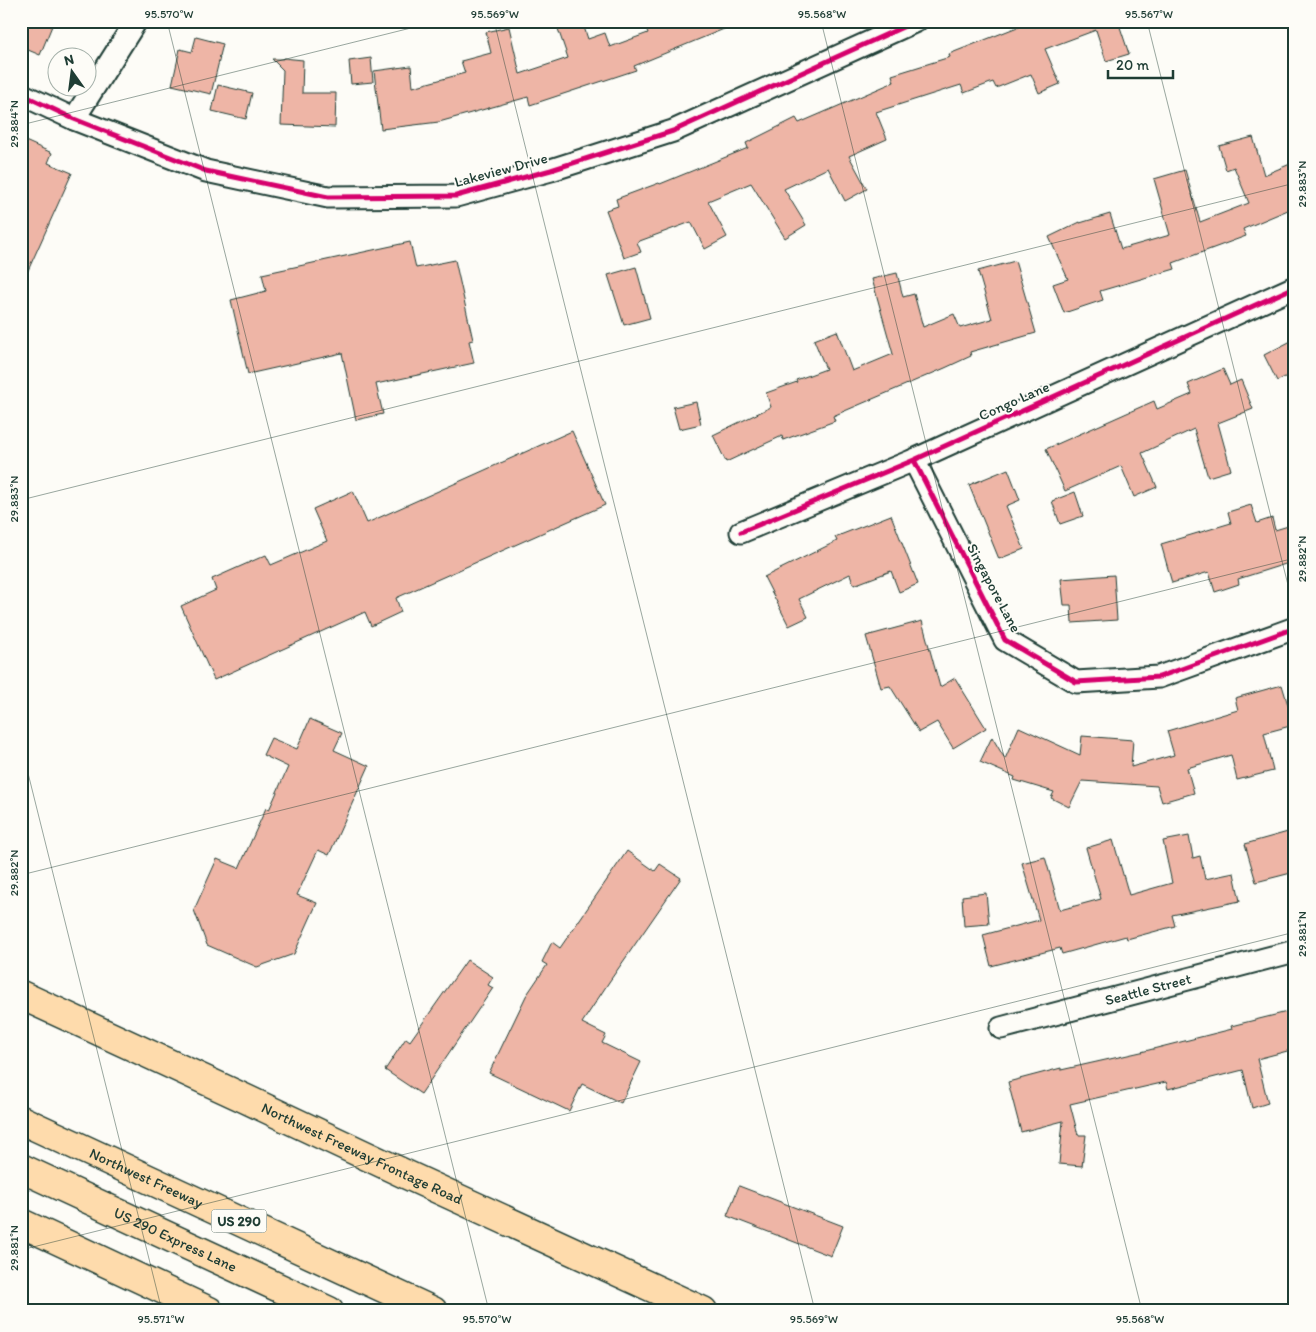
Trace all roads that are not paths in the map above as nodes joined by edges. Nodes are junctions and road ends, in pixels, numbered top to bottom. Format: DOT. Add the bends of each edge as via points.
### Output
graph roads {
  1 [pos="136,21"];
  2 [pos="916,21"];
  3 [pos="21,94"];
  4 [pos="74,119"];
  5 [pos="1295,288"];
  6 [pos="914,460"];
  7 [pos="741,532"];
  8 [pos="1295,628"];
  9 [pos="1295,951"];
  10 [pos="21,995"];
  11 [pos="1001,1028"];
  12 [pos="21,1120"];
  13 [pos="21,1168"];
  14 [pos="21,1223"];
  15 [pos="209,1311"];
  16 [pos="329,1311"];
  17 [pos="433,1311"];
  18 [pos="703,1311"];
  1 -- 4 [label="street"];
  2 -- 4 [label="street, Lakeview Drive" via="673,131 456,196 328,197 206,170"];
  3 -- 4 [label="street, Lakeview Drive"];
  5 -- 6 [label="street, Congo Lane"];
  6 -- 7 [label="street, Congo Lane"];
  6 -- 8 [label="street, Singapore Lane" via="1005,640 1076,682 1159,676"];
  9 -- 11 [label="street, Seattle Street"];
  10 -- 18 [label="main road, Northwest Freeway Frontage Road"];
  12 -- 17 [label="main road, Northwest Freeway / US 290"];
  13 -- 16 [label="main road, US 290 Express Lane"];
  14 -- 15 [label="main road"];
}
